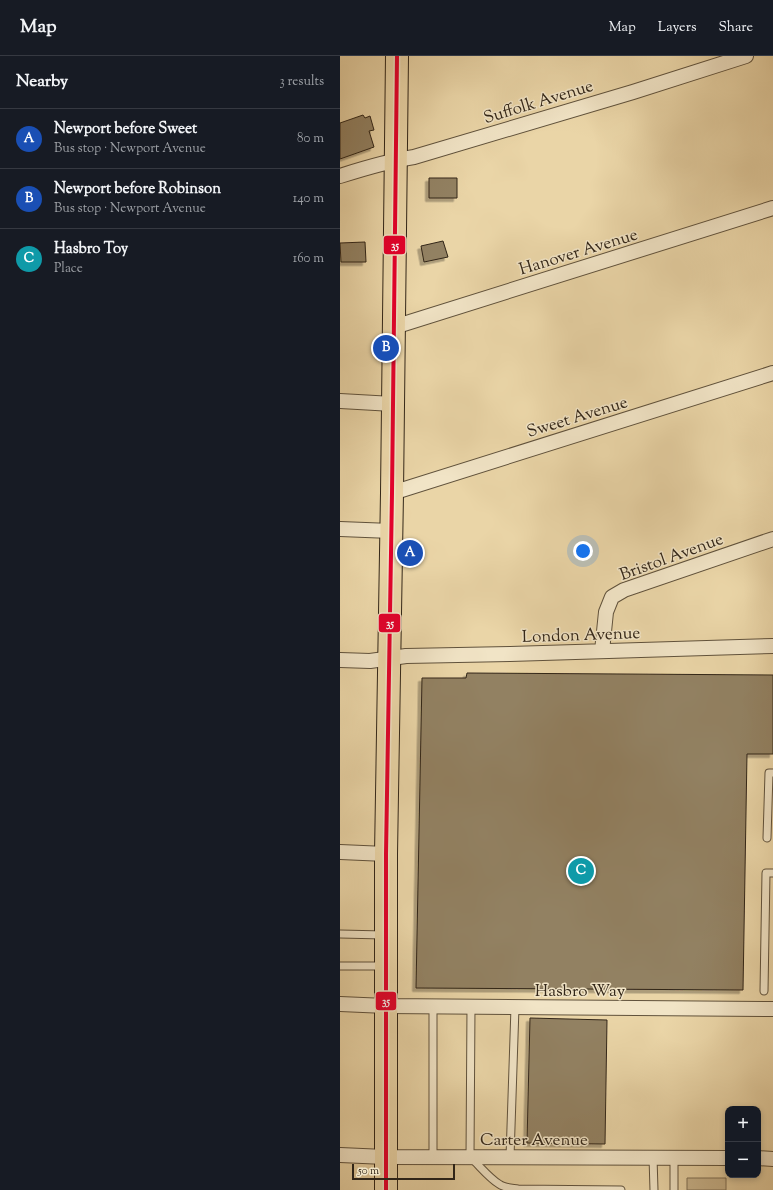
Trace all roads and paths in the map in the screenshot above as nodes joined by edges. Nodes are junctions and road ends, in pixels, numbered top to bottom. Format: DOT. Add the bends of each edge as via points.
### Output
graph roads {
  1 [pos="397,56"];
  2 [pos="746,56"];
  3 [pos="396,160"];
  4 [pos="340,176"];
  5 [pos="773,208"];
  6 [pos="394,327"];
  7 [pos="773,373"];
  8 [pos="340,401"];
  9 [pos="393,404"];
  10 [pos="392,493"];
  11 [pos="340,529"];
  12 [pos="391,531"];
  13 [pos="773,539"];
  14 [pos="773,646"];
  15 [pos="602,651"];
  16 [pos="390,658"];
  17 [pos="340,660"];
  18 [pos="773,773"];
  19 [pos="767,838"];
  20 [pos="340,852"];
  21 [pos="386,854"];
  22 [pos="773,873"];
  23 [pos="340,934"];
  24 [pos="386,936"];
  25 [pos="340,966"];
  26 [pos="386,966"];
  27 [pos="764,991"];
  28 [pos="340,1004"];
  29 [pos="386,1006"];
  30 [pos="433,1007"];
  31 [pos="471,1007"];
  32 [pos="515,1007"];
  33 [pos="773,1009"];
  34 [pos="340,1155"];
  35 [pos="470,1156"];
  36 [pos="385,1157"];
  37 [pos="433,1157"];
  38 [pos="510,1157"];
  39 [pos="653,1157"];
  40 [pos="674,1158"];
  41 [pos="725,1158"];
  42 [pos="761,1158"];
  43 [pos="773,1159"];
  44 [pos="386,1190"];
  45 [pos="621,1190"];
  46 [pos="654,1190"];
  47 [pos="674,1190"];
  1 -- 3 [label="main road"];
  2 -- 3 [label="street, Suffolk Avenue" via="633,92 414,157"];
  3 -- 4 [label="street, Suffolk Avenue"];
  3 -- 6 [label="main road"];
  5 -- 6 [label="street, Hanover Avenue"];
  6 -- 9 [label="main road"];
  7 -- 10 [label="street, Sweet Avenue"];
  8 -- 9 [label="street"];
  9 -- 10 [label="main road"];
  10 -- 12 [label="main road"];
  11 -- 12 [label="street"];
  12 -- 16 [label="main road"];
  13 -- 15 [label="street, Bristol Avenue" via="624,590 612,597 606,612"];
  14 -- 15 [label="street, London Avenue"];
  15 -- 16 [label="street, London Avenue"];
  16 -- 17 [label="street, London Avenue" via="370,661"];
  16 -- 21 [label="main road"];
  18 -- 19 [label="lane" via="769,773"];
  20 -- 21 [label="street"];
  21 -- 24 [label="main road"];
  22 -- 27 [label="lane" via="766,873"];
  23 -- 24 [label="lane"];
  24 -- 26 [label="main road"];
  25 -- 26 [label="lane"];
  26 -- 29 [label="main road"];
  28 -- 29 [label="street, Hasbro Way"];
  29 -- 30 [label="street, Hasbro Way"];
  29 -- 36 [label="main road"];
  30 -- 31 [label="street, Hasbro Way"];
  30 -- 37 [label="lane"];
  31 -- 32 [label="street, Hasbro Way"];
  31 -- 35 [label="lane"];
  32 -- 33 [label="street, Hasbro Way"];
  32 -- 38 [label="lane"];
  34 -- 36 [label="street, Carter Avenue"];
  35 -- 37 [label="street, Carter Avenue"];
  35 -- 38 [label="street, Carter Avenue"];
  35 -- 45 [label="lane" via="500,1185 507,1188"];
  36 -- 37 [label="street, Carter Avenue"];
  36 -- 44 [label="main road"];
  38 -- 39 [label="street, Carter Avenue"];
  39 -- 40 [label="street, Carter Avenue"];
  39 -- 46 [label="lane"];
  40 -- 41 [label="street, Carter Avenue"];
  40 -- 47 [label="lane"];
  42 -- 43 [label="street"];
}
